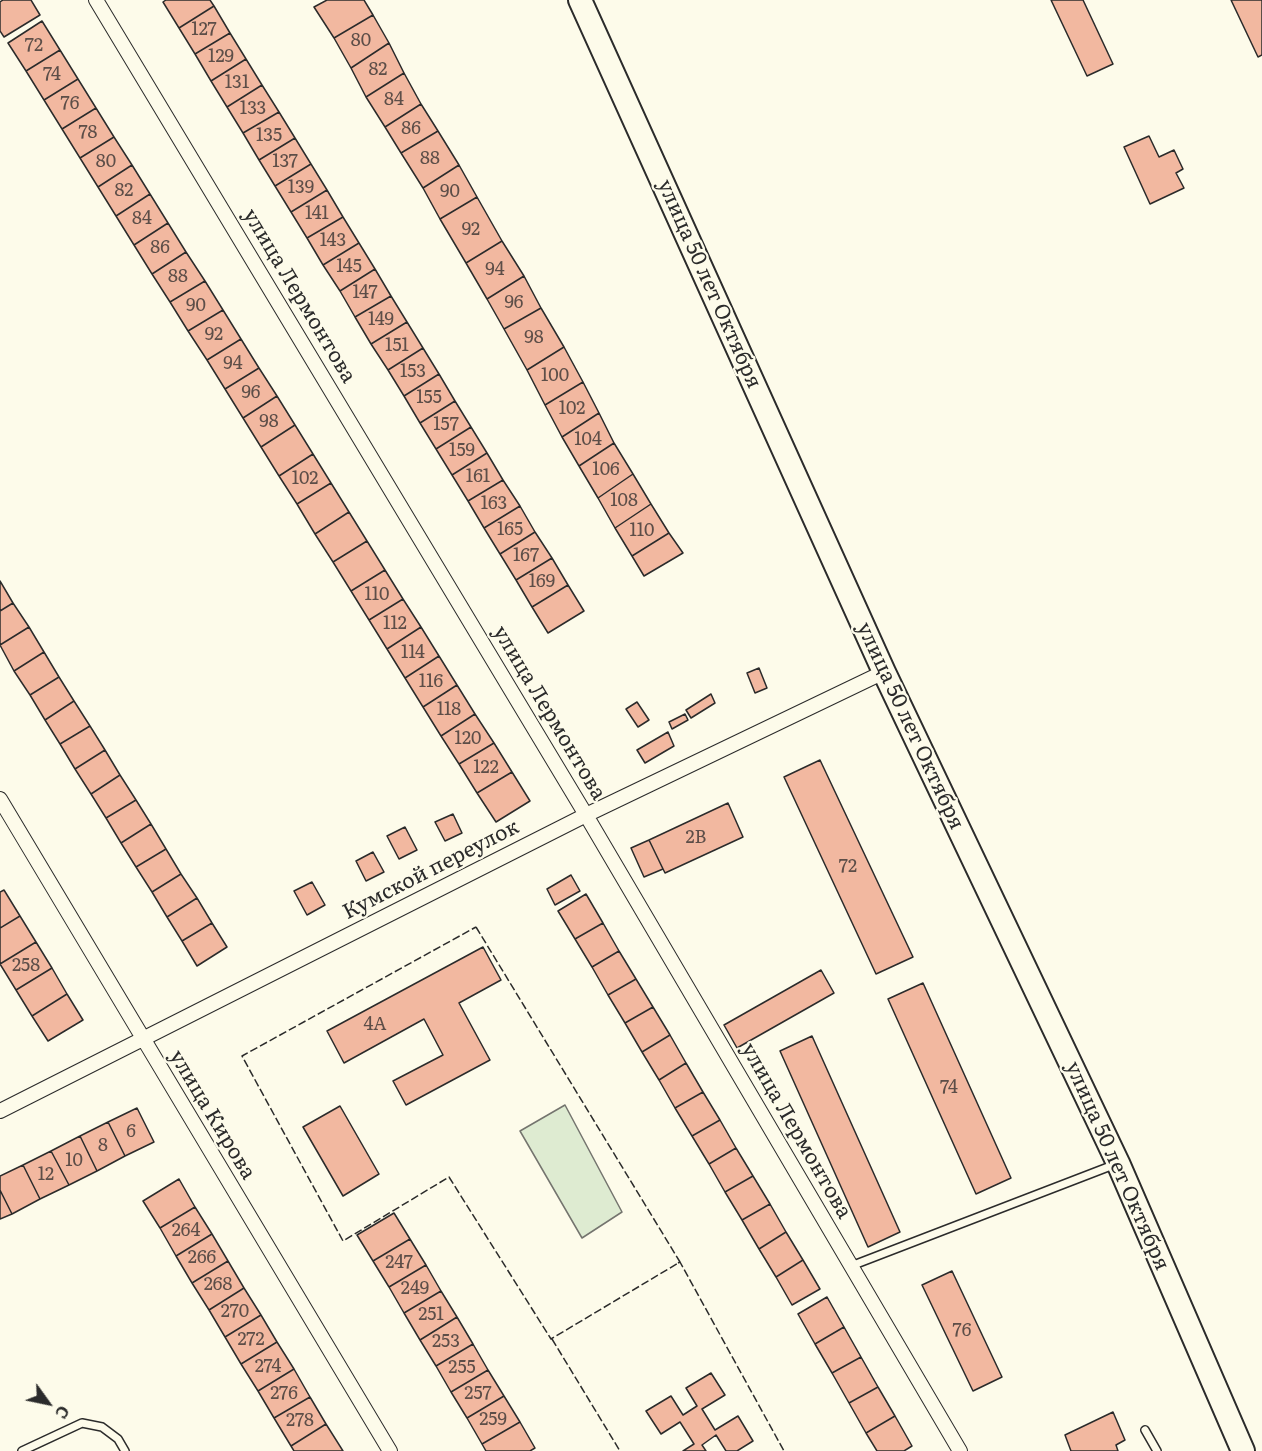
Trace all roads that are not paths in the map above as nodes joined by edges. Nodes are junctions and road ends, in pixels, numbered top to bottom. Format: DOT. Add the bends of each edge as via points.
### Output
graph roads {
  1 [pos="96,0"];
  2 [pos="580,0"];
  3 [pos="884,672"];
  4 [pos="0,799"];
  5 [pos="586,815"];
  6 [pos="143,1040"];
  7 [pos="0,1111"];
  8 [pos="1118,1163"];
  9 [pos="851,1266"];
  10 [pos="1145,1430"];
  11 [pos="22,1451"];
  12 [pos="125,1451"];
  13 [pos="390,1451"];
  14 [pos="960,1451"];
  15 [pos="1157,1451"];
  16 [pos="1243,1451"];
  1 -- 5 [label="street, улица Лермонтова"];
  2 -- 3 [label="highway, улица 50 лет Октября"];
  3 -- 5 [label="street, Кумской переулок"];
  3 -- 8 [label="highway, улица 50 лет Октября"];
  4 -- 6 [label="street, улица Кирова"];
  5 -- 6 [label="street, Кумской переулок"];
  5 -- 9 [label="street, улица Лермонтова"];
  6 -- 7 [label="street, Кумской переулок"];
  6 -- 13 [label="street, улица Кирова"];
  8 -- 9 [label="lane"];
  8 -- 16 [label="highway, улица 50 лет Октября"];
  9 -- 14 [label="street, улица Лермонтова"];
  10 -- 15 [label="lane"];
  11 -- 12 [label="lane" via="82,1423 102,1427 118,1439"];
}
